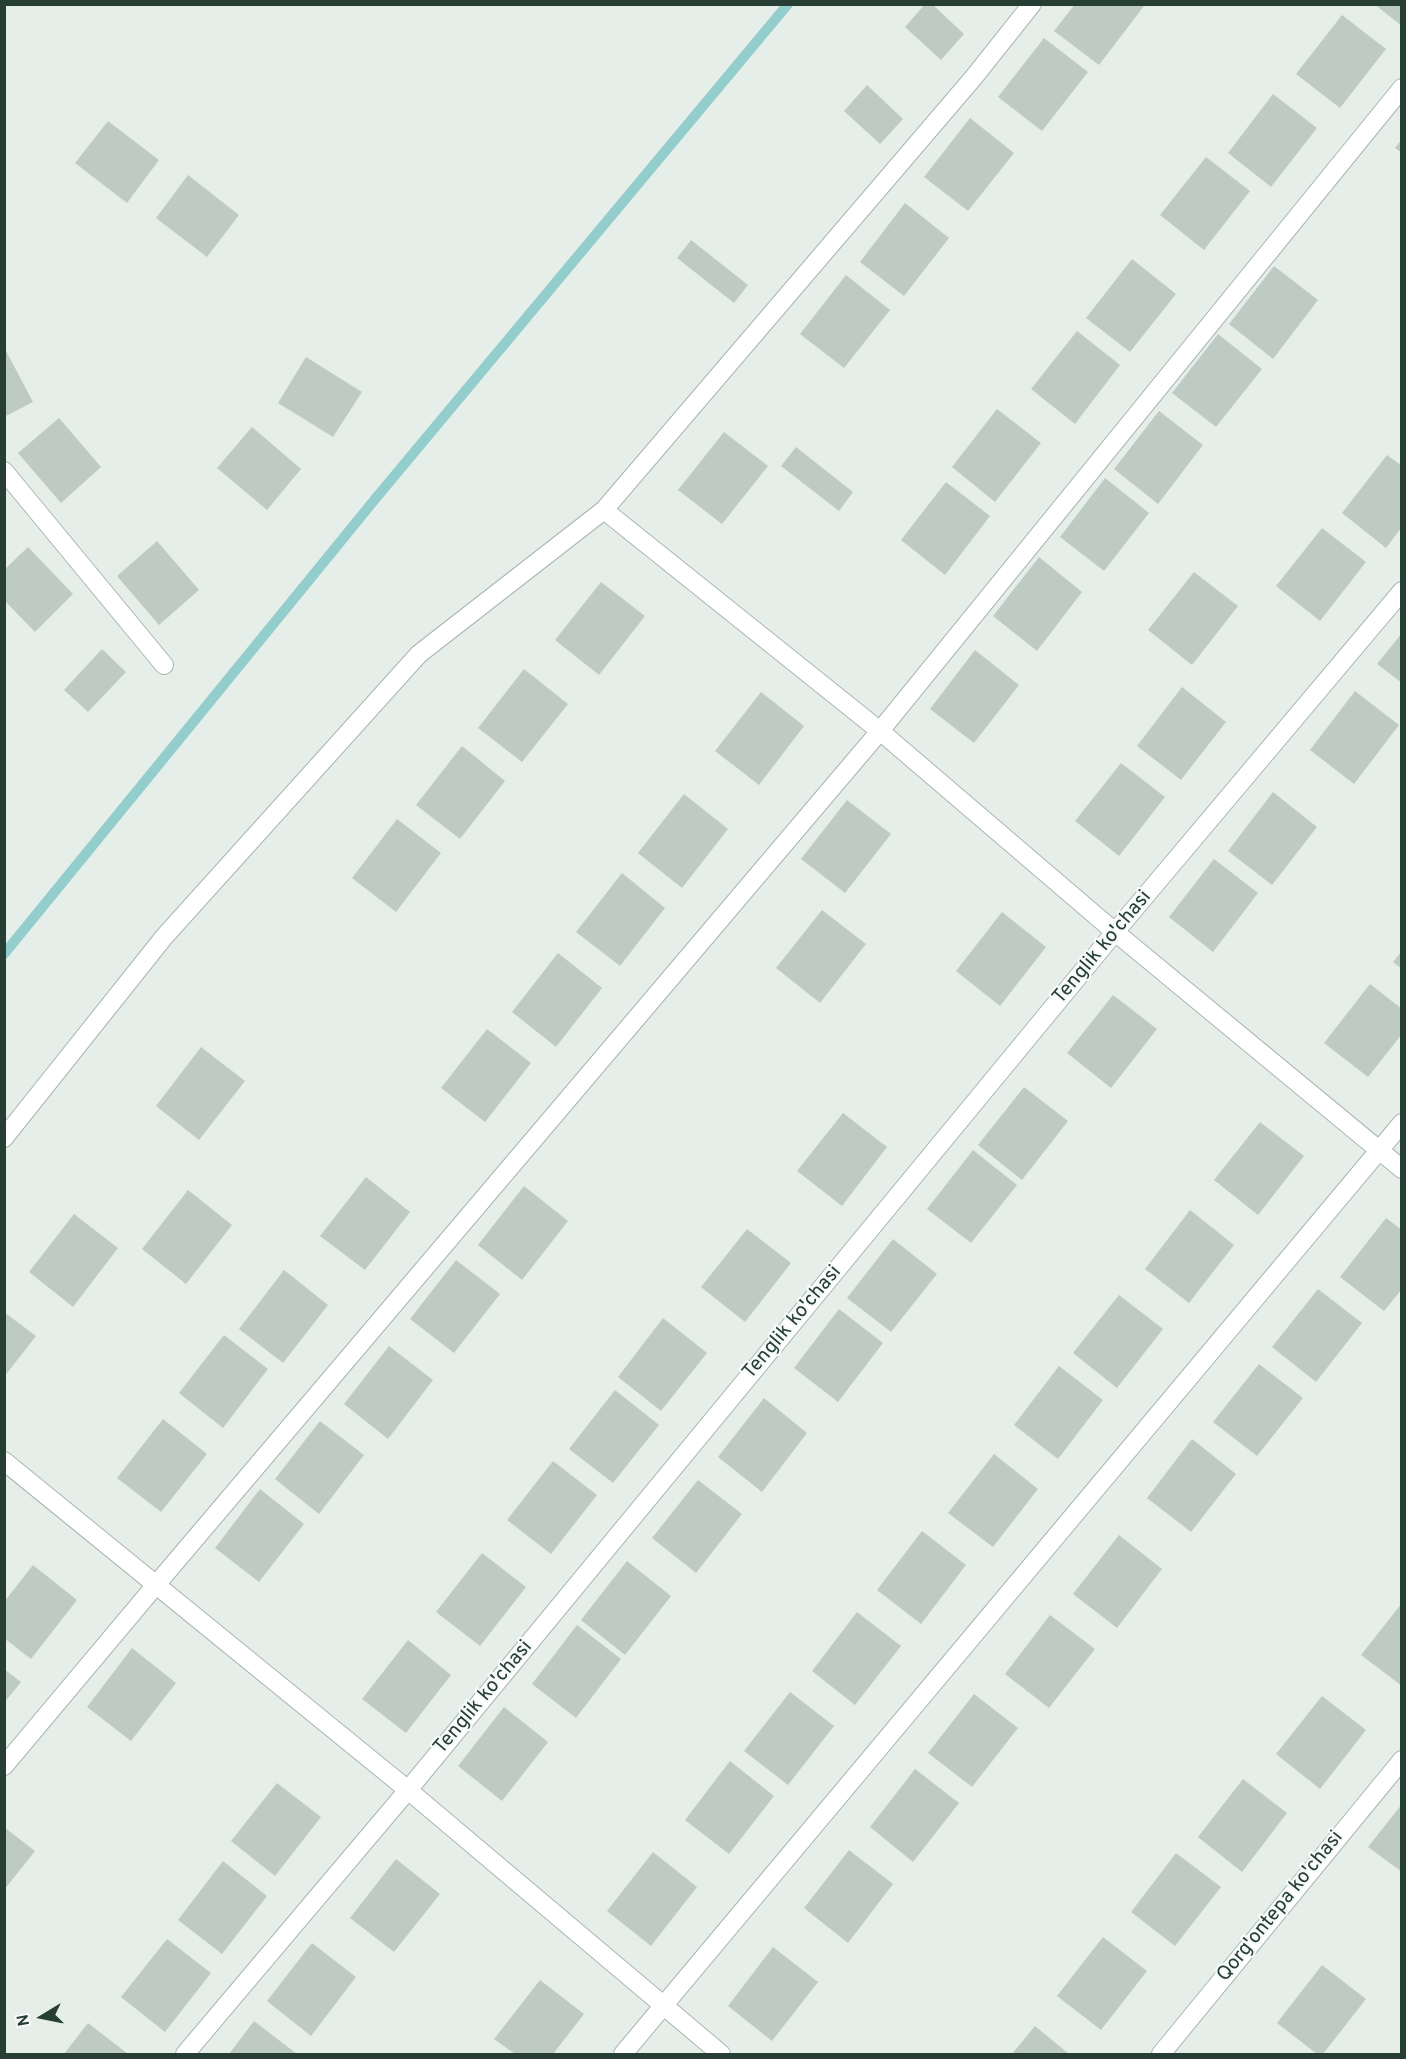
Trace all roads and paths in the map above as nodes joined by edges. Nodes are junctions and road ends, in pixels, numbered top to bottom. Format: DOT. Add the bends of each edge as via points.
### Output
graph roads {
  1 [pos="1032,4"];
  2 [pos="1401,88"];
  3 [pos="4,471"];
  4 [pos="604,510"];
  5 [pos="1401,591"];
  6 [pos="164,665"];
  7 [pos="880,731"];
  8 [pos="1115,932"];
  9 [pos="1401,1123"];
  10 [pos="4,1138"];
  11 [pos="1379,1150"];
  12 [pos="1401,1169"];
  13 [pos="4,1461"];
  14 [pos="155,1586"];
  15 [pos="1401,1760"];
  16 [pos="4,1766"];
  17 [pos="408,1790"];
  18 [pos="663,2006"];
  19 [pos="185,2055"];
  20 [pos="623,2055"];
  21 [pos="721,2055"];
  22 [pos="1161,2055"];
  1 -- 4 [label="street" via="967,86"];
  2 -- 7 [label="street"];
  3 -- 6 [label="street"];
  4 -- 7 [label="street"];
  4 -- 10 [label="street" via="419,654 164,937"];
  5 -- 8 [label="street, Tenglik ko'chasi"];
  7 -- 8 [label="street"];
  7 -- 14 [label="street"];
  8 -- 11 [label="street"];
  8 -- 17 [label="street, Tenglik ko'chasi"];
  9 -- 11 [label="street"];
  11 -- 12 [label="street"];
  11 -- 18 [label="street"];
  13 -- 14 [label="street"];
  14 -- 16 [label="street"];
  14 -- 17 [label="street"];
  15 -- 22 [label="street, Qorg'ontepa ko'chasi"];
  17 -- 18 [label="street"];
  17 -- 19 [label="street, Tenglik ko'chasi"];
  18 -- 20 [label="street"];
  18 -- 21 [label="street"];
}
